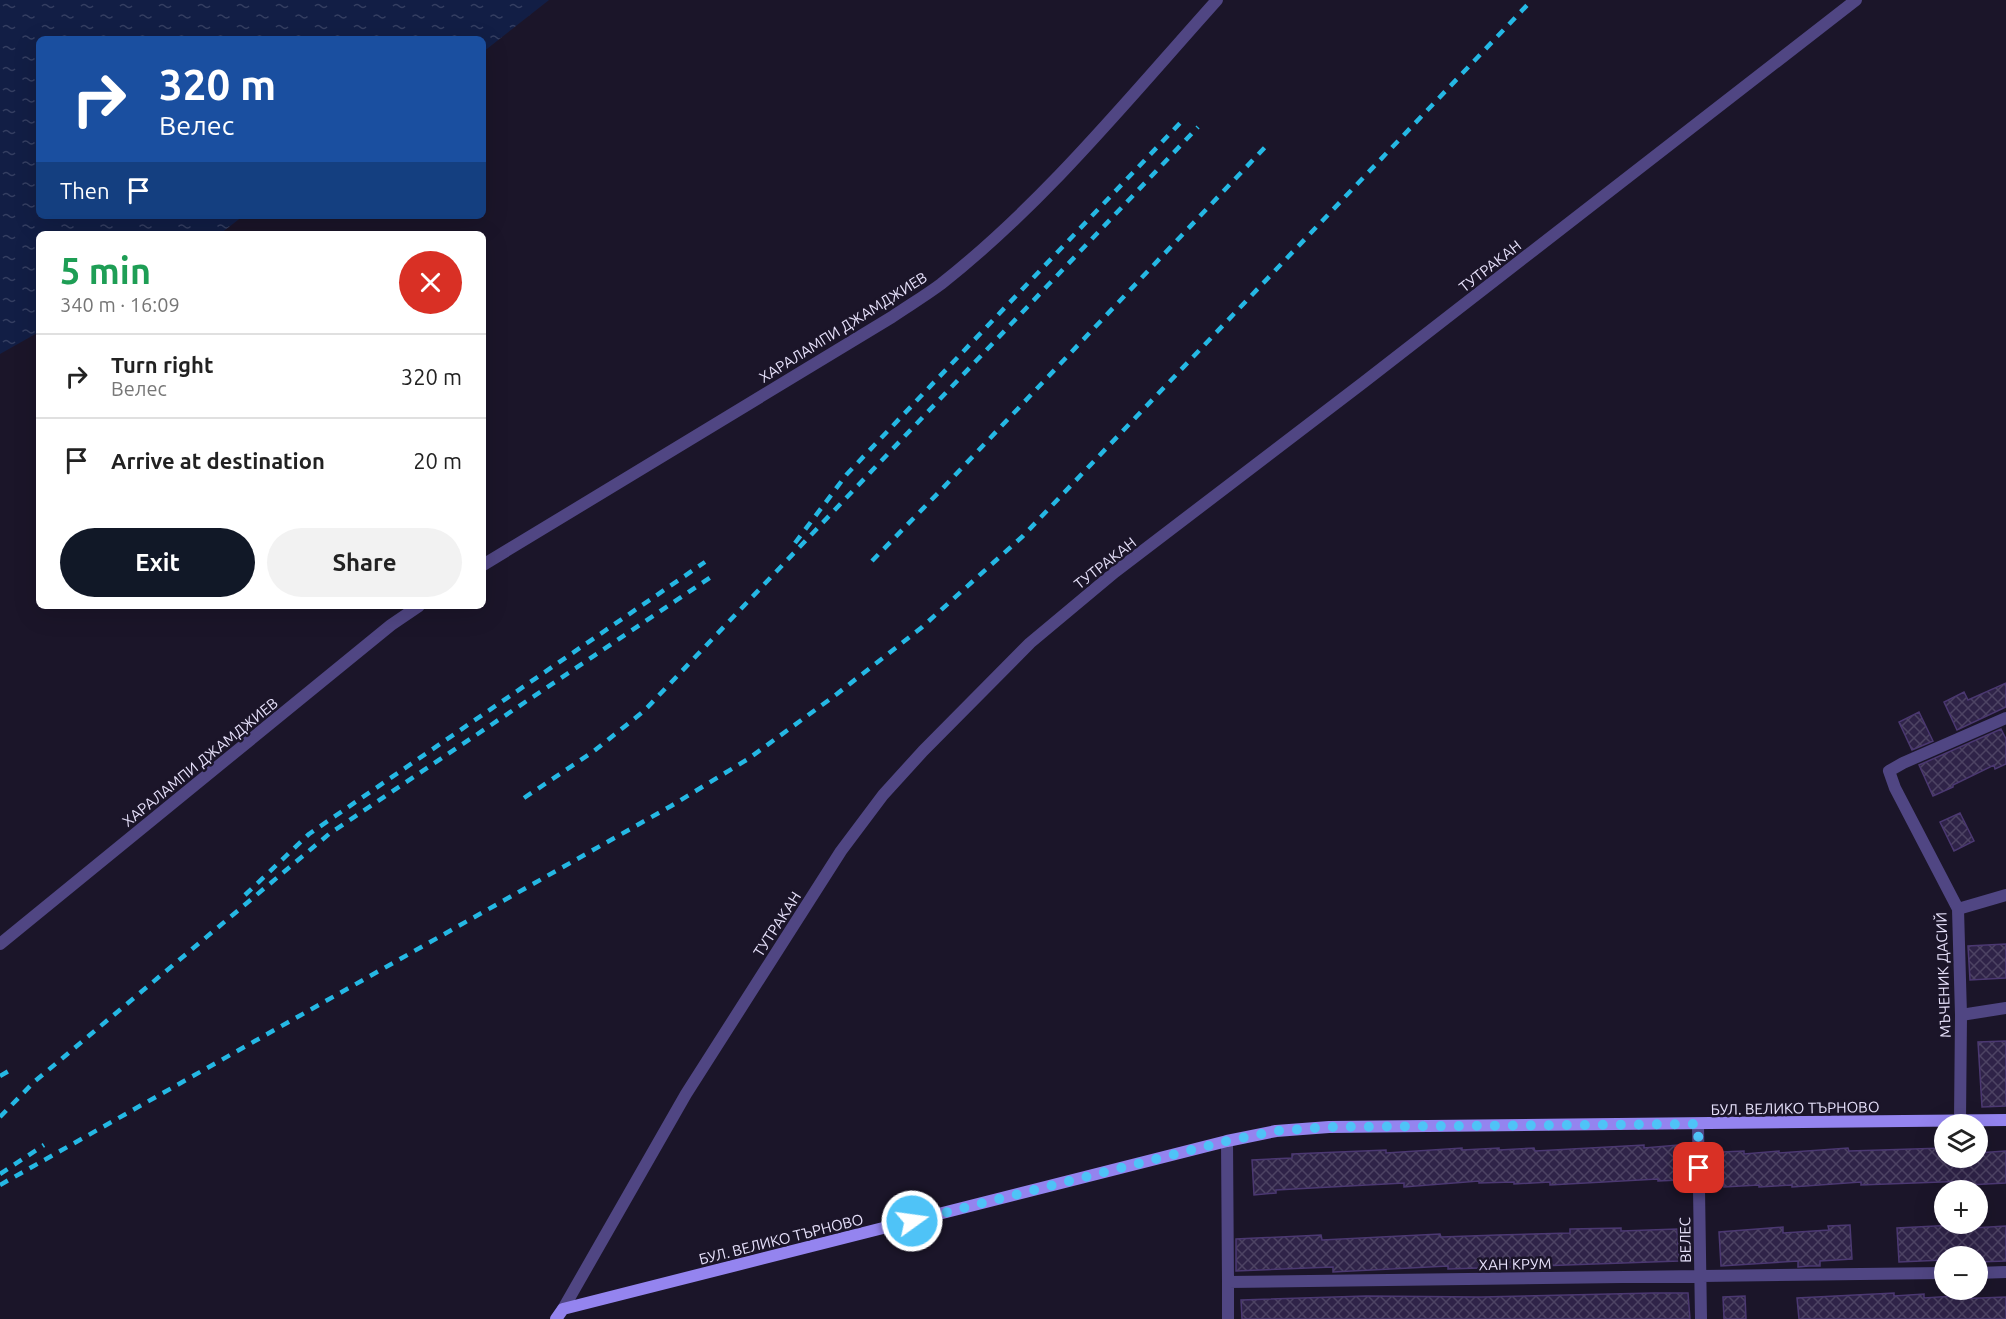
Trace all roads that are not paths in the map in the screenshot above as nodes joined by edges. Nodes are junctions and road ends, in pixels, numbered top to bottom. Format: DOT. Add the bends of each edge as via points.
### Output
graph roads {
  1 [pos="1217,0"];
  2 [pos="1856,0"];
  3 [pos="486,563"];
  4 [pos="415,609"];
  5 [pos="2006,718"];
  6 [pos="2006,895"];
  7 [pos="1958,909"];
  8 [pos="0,944"];
  9 [pos="2006,1008"];
  10 [pos="1961,1015"];
  11 [pos="1960,1114"];
  12 [pos="1988,1120"];
  13 [pos="2006,1120"];
  14 [pos="1934,1121"];
  15 [pos="1698,1124"];
  16 [pos="1227,1141"];
  17 [pos="2006,1272"];
  18 [pos="1934,1273"];
  19 [pos="1988,1273"];
  20 [pos="1701,1276"];
  21 [pos="1228,1282"];
  22 [pos="560,1314"];
  23 [pos="1228,1319"];
  24 [pos="1701,1319"];
  1 -- 3 [label="street, ХАРАЛАМПИ ДЖАМДЖИЕВ" via="1044,190 991,242 939,285"];
  2 -- 22 [label="street, ТУТРАКАН" via="1115,572 1030,643 923,751 883,795 841,851 686,1094"];
  4 -- 8 [label="street, ХАРАЛАМПИ ДЖАМДЖИЕВ"];
  5 -- 7 [label="street, МЪЧЕНИК ДАСИЙ" via="1889,771"];
  6 -- 7 [label="street"];
  7 -- 10 [label="street, МЪЧЕНИК ДАСИЙ"];
  9 -- 10 [label="street"];
  10 -- 11 [label="street, МЪЧЕНИК ДАСИЙ"];
  12 -- 13 [label="main road, БУЛ. ВЕЛИКО ТЪРНОВО"];
  14 -- 15 [label="main road, БУЛ. ВЕЛИКО ТЪРНОВО"];
  15 -- 16 [label="main road, БУЛ. ВЕЛИКО ТЪРНОВО" via="1329,1127 1276,1131"];
  15 -- 20 [label="street, ВЕЛЕС"];
  16 -- 21 [label="street"];
  16 -- 22 [label="main road, БУЛ. ВЕЛИКО ТЪРНОВО"];
  17 -- 19 [label="street"];
  18 -- 20 [label="street, ХАН КРУМ"];
  20 -- 21 [label="street, ХАН КРУМ"];
  20 -- 24 [label="street, ВЕЛЕС"];
  21 -- 23 [label="street"];
}
